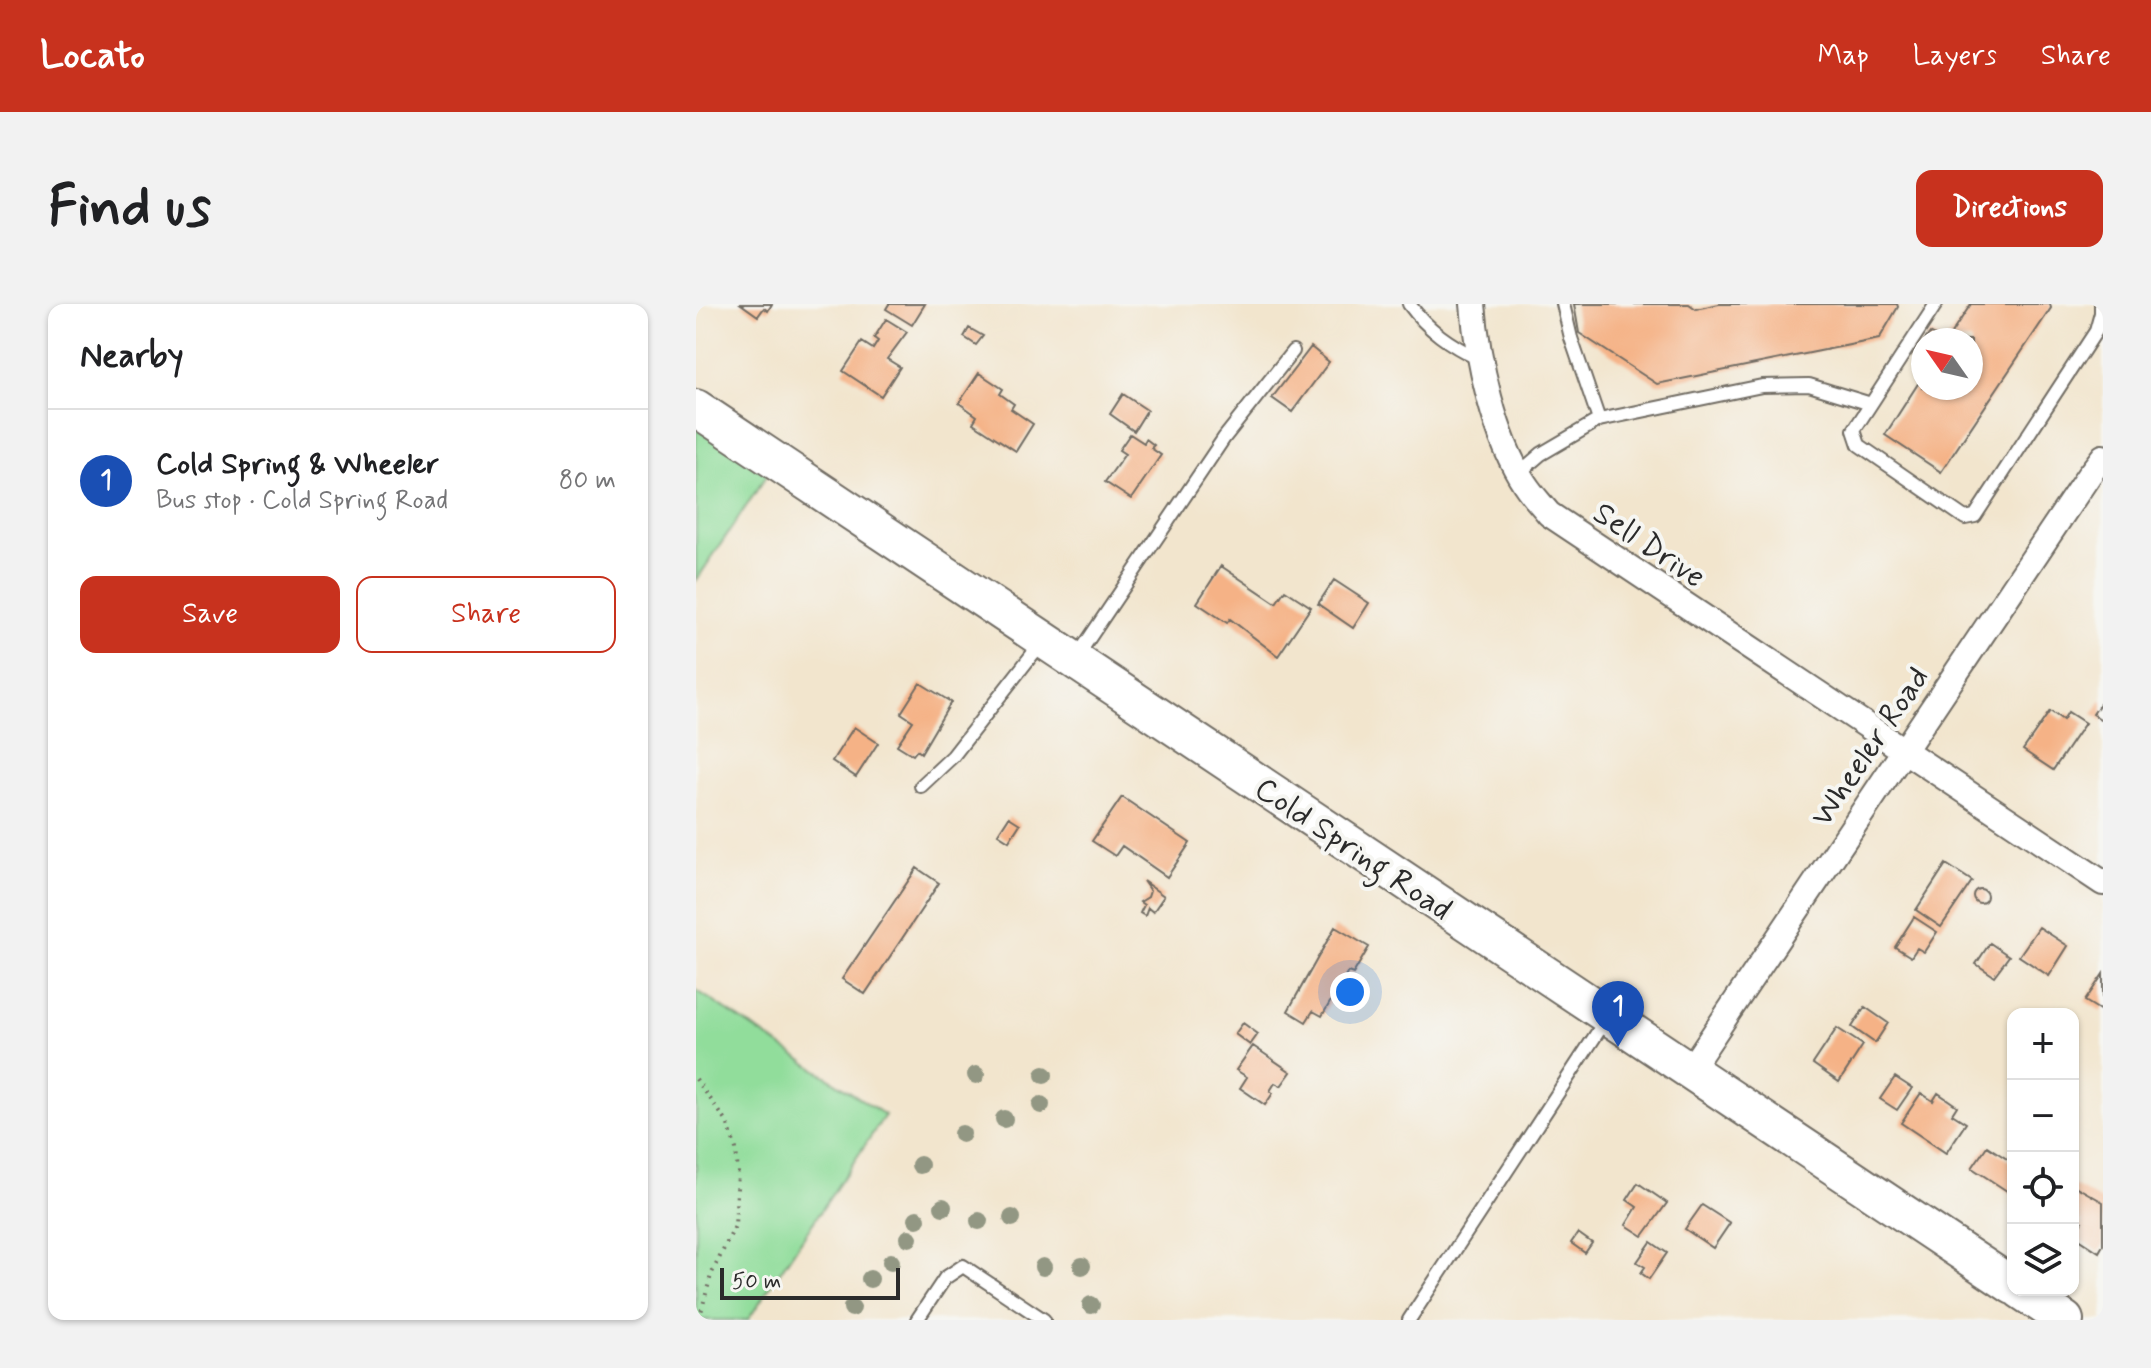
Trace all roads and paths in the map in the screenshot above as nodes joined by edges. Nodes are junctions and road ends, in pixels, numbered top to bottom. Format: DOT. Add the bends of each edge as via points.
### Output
graph roads {
  1 [pos="1409,304"];
  2 [pos="1473,304"];
  3 [pos="1563,304"];
  4 [pos="1936,304"];
  5 [pos="2101,304"];
  6 [pos="1293,351"];
  7 [pos="1482,361"];
  8 [pos="1871,404"];
  9 [pos="696,408"];
  10 [pos="1599,420"];
  11 [pos="2103,457"];
  12 [pos="1519,473"];
  13 [pos="1043,640"];
  14 [pos="1074,661"];
  15 [pos="1904,752"];
  16 [pos="921,786"];
  17 [pos="2103,883"];
  18 [pos="1608,1017"];
  19 [pos="1689,1071"];
  20 [pos="696,1079"];
  21 [pos="2007,1282"];
  22 [pos="2029,1296"];
  23 [pos="699,1320"];
  24 [pos="917,1320"];
  25 [pos="1044,1320"];
  26 [pos="1409,1320"];
  27 [pos="2065,1320"];
  1 -- 7 [label="lane" via="1446,343"];
  2 -- 7 [label="street, Sell Drive"];
  3 -- 10 [label="lane"];
  4 -- 8 [label="lane"];
  5 -- 8 [label="lane" via="2096,331 1975,516 1965,518 1859,445 1854,430"];
  6 -- 14 [label="lane" via="1224,438"];
  7 -- 12 [label="street, Sell Drive" via="1496,419"];
  8 -- 10 [label="lane" via="1809,385 1762,386"];
  9 -- 13 [label="street, Cold Spring Road"];
  10 -- 12 [label="lane"];
  11 -- 15 [label="street, Wheeler Road"];
  12 -- 15 [label="street, Sell Drive" via="1549,514"];
  13 -- 14 [label="street, Cold Spring Road"];
  13 -- 16 [label="lane" via="953,756"];
  14 -- 18 [label="street, Cold Spring Road"];
  15 -- 17 [label="street, Sell Drive"];
  15 -- 19 [label="street, Wheeler Road"];
  18 -- 19 [label="street, Cold Spring Road"];
  18 -- 26 [label="lane"];
  19 -- 21 [label="street, Cold Spring Road"];
  20 -- 23 [label="path" via="727,1122 738,1173 735,1226 711,1275"];
  22 -- 27 [label="street"];
  24 -- 25 [label="lane" via="945,1278 963,1266"];
}
